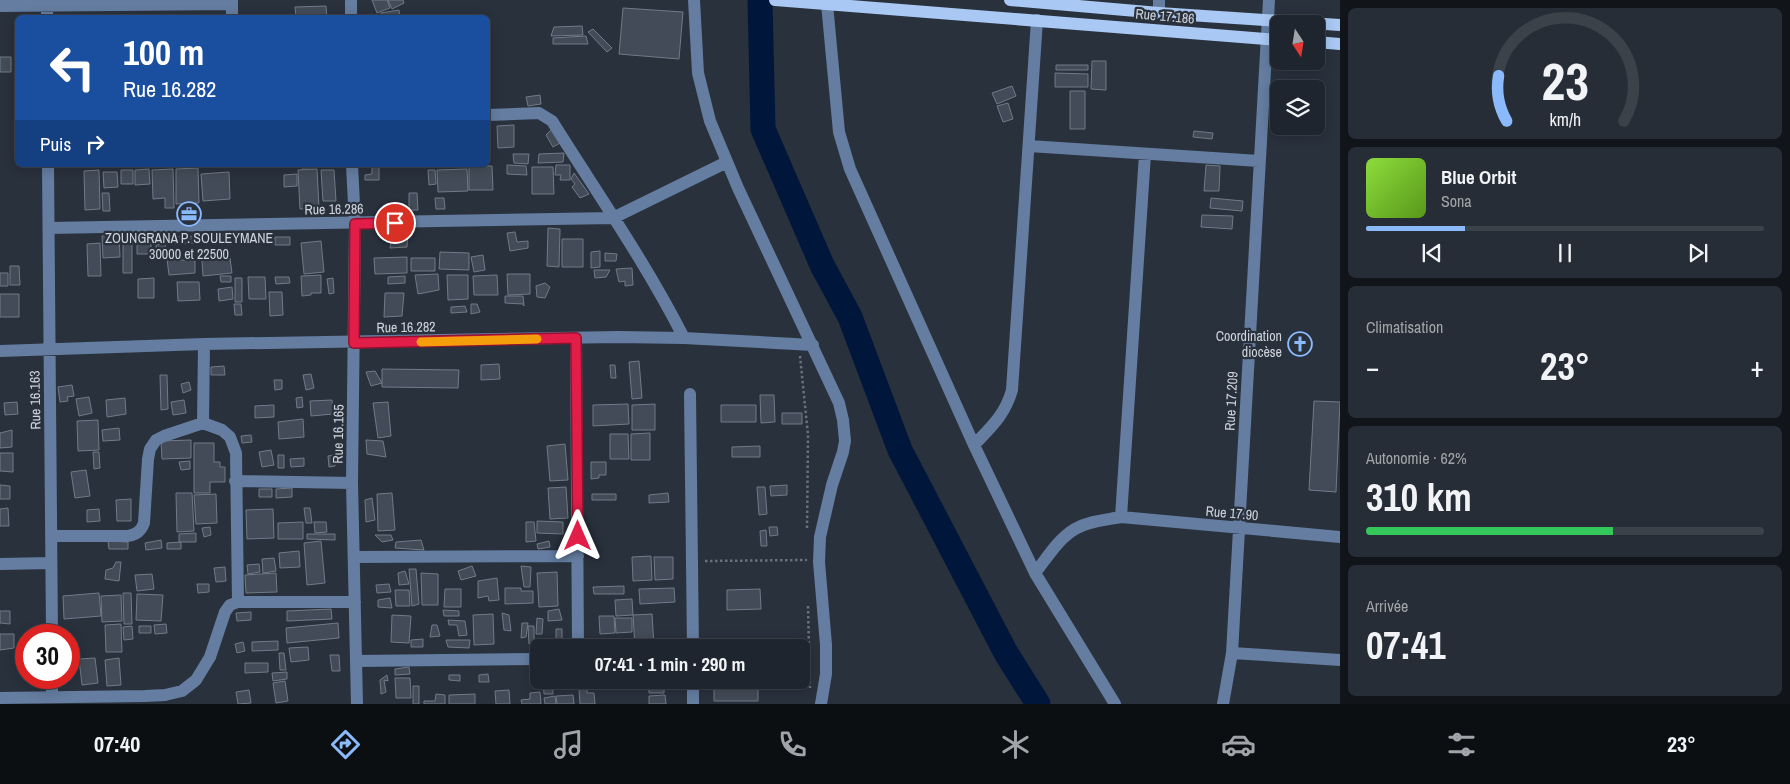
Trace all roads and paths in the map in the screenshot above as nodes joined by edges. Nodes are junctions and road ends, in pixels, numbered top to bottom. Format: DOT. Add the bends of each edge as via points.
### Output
graph roads {
  1 [pos="351,0"];
  2 [pos="694,0"];
  3 [pos="775,0"];
  4 [pos="780,0"];
  5 [pos="1010,0"];
  6 [pos="1269,0"];
  7 [pos="232,2"];
  8 [pos="827,4"];
  9 [pos="0,6"];
  10 [pos="1159,6"];
  11 [pos="47,8"];
  12 [pos="232,15"];
  13 [pos="351,15"];
  14 [pos="1268,19"];
  15 [pos="1037,20"];
  16 [pos="1340,25"];
  17 [pos="1270,27"];
  18 [pos="1270,40"];
  19 [pos="1325,43"];
  20 [pos="1340,44"];
  21 [pos="1270,66"];
  22 [pos="490,115"];
  23 [pos="1029,146"];
  24 [pos="1145,154"];
  25 [pos="1259,161"];
  26 [pos="727,162"];
  27 [pos="48,167"];
  28 [pos="352,167"];
  29 [pos="613,218"];
  30 [pos="355,224"];
  31 [pos="49,228"];
  32 [pos="576,338"];
  33 [pos="684,338"];
  34 [pos="354,343"];
  35 [pos="204,344"];
  36 [pos="799,344"];
  37 [pos="813,345"];
  38 [pos="49,350"];
  39 [pos="0,351"];
  40 [pos="690,394"];
  41 [pos="203,423"];
  42 [pos="974,445"];
  43 [pos="235,481"];
  44 [pos="352,483"];
  45 [pos="807,486"];
  46 [pos="1121,518"];
  47 [pos="1238,529"];
  48 [pos="51,536"];
  49 [pos="1340,537"];
  50 [pos="578,556"];
  51 [pos="354,557"];
  52 [pos="807,560"];
  53 [pos="691,562"];
  54 [pos="51,563"];
  55 [pos="0,564"];
  56 [pos="1035,573"];
  57 [pos="238,602"];
  58 [pos="354,602"];
  59 [pos="52,624"];
  60 [pos="578,639"];
  61 [pos="693,639"];
  62 [pos="1232,653"];
  63 [pos="530,659"];
  64 [pos="1340,660"];
  65 [pos="356,661"];
  66 [pos="693,689"];
  67 [pos="0,698"];
  68 [pos="145,700"];
  69 [pos="52,701"];
  70 [pos="357,704"];
  71 [pos="693,704"];
  72 [pos="821,704"];
  73 [pos="1115,704"];
  74 [pos="1223,704"];
  1 -- 13 [label="street"];
  2 -- 26 [label="street" via="698,73 710,121"];
  3 -- 4 [label="main road, Rue 17.186"];
  4 -- 8 [label="main road, Rue 17.186"];
  5 -- 10 [label="main road"];
  6 -- 14 [label="street"];
  7 -- 11 [label="street"];
  7 -- 12 [label="street"];
  8 -- 15 [label="main road, Rue 17.186"];
  8 -- 42 [label="street" via="839,132 850,169"];
  9 -- 11 [label="street"];
  10 -- 14 [label="main road"];
  14 -- 16 [label="main road"];
  14 -- 17 [label="street, Rue 17.209"];
  15 -- 18 [label="main road, Rue 17.186"];
  15 -- 23 [label="street"];
  19 -- 20 [label="main road"];
  21 -- 25 [label="street, Rue 17.209"];
  22 -- 29 [label="street" via="539,113 552,121"];
  23 -- 24 [label="street"];
  23 -- 42 [label="street" via="1012,390 999,419"];
  24 -- 25 [label="street"];
  24 -- 46 [label="street"];
  25 -- 47 [label="street, Rue 17.209"];
  26 -- 29 [label="street, Rue 16.286"];
  26 -- 37 [label="street"];
  27 -- 31 [label="street, Rue 16.163"];
  28 -- 30 [label="street, Rue 16.165"];
  29 -- 30 [label="street, Rue 16.286"];
  29 -- 33 [label="street" via="664,298"];
  30 -- 31 [label="street, Rue 16.286"];
  30 -- 34 [label="street, Rue 16.165"];
  31 -- 38 [label="street, Rue 16.163"];
  32 -- 33 [label="street, Rue 16.282"];
  32 -- 34 [label="street, Rue 16.282"];
  32 -- 50 [label="street"];
  33 -- 36 [label="street, Rue 16.282"];
  34 -- 35 [label="street, Rue 16.282"];
  34 -- 44 [label="street, Rue 16.165"];
  35 -- 38 [label="street, Rue 16.282"];
  35 -- 41 [label="street"];
  36 -- 37 [label="street, Rue 16.282"];
  36 -- 45 [label="path" via="808,435"];
  37 -- 72 [label="street" via="838,403 844,441 820,537 826,645"];
  38 -- 39 [label="street, Rue 16.282"];
  38 -- 48 [label="street, Rue 16.163"];
  40 -- 53 [label="street"];
  41 -- 43 [label="street" via="222,430 230,437 236,453"];
  41 -- 48 [label="street" via="164,436 156,440 150,449 144,523 136,534"];
  42 -- 56 [label="street"];
  43 -- 44 [label="street"];
  43 -- 57 [label="street"];
  44 -- 51 [label="street, Rue 16.165"];
  46 -- 47 [label="street, Rue 17.90"];
  46 -- 56 [label="street, Rue 17.90" via="1095,521 1074,529"];
  47 -- 49 [label="street, Rue 17.90"];
  47 -- 62 [label="street, Rue 17.209"];
  48 -- 54 [label="street, Rue 16.163"];
  50 -- 51 [label="street"];
  50 -- 60 [label="street"];
  51 -- 58 [label="street, Rue 16.165"];
  52 -- 53 [label="path"];
  53 -- 61 [label="street"];
  54 -- 55 [label="street"];
  54 -- 59 [label="street, Rue 16.163"];
  56 -- 73 [label="street"];
  57 -- 58 [label="street"];
  57 -- 68 [label="street" via="225,612 210,657 196,680 182,691"];
  58 -- 65 [label="street, Rue 16.165"];
  62 -- 64 [label="street"];
  62 -- 74 [label="street, Rue 17.209"];
  63 -- 65 [label="street"];
  65 -- 70 [label="street, Rue 16.165"];
  66 -- 71 [label="street"];
  67 -- 69 [label="street"];
  68 -- 69 [label="street"];
}
